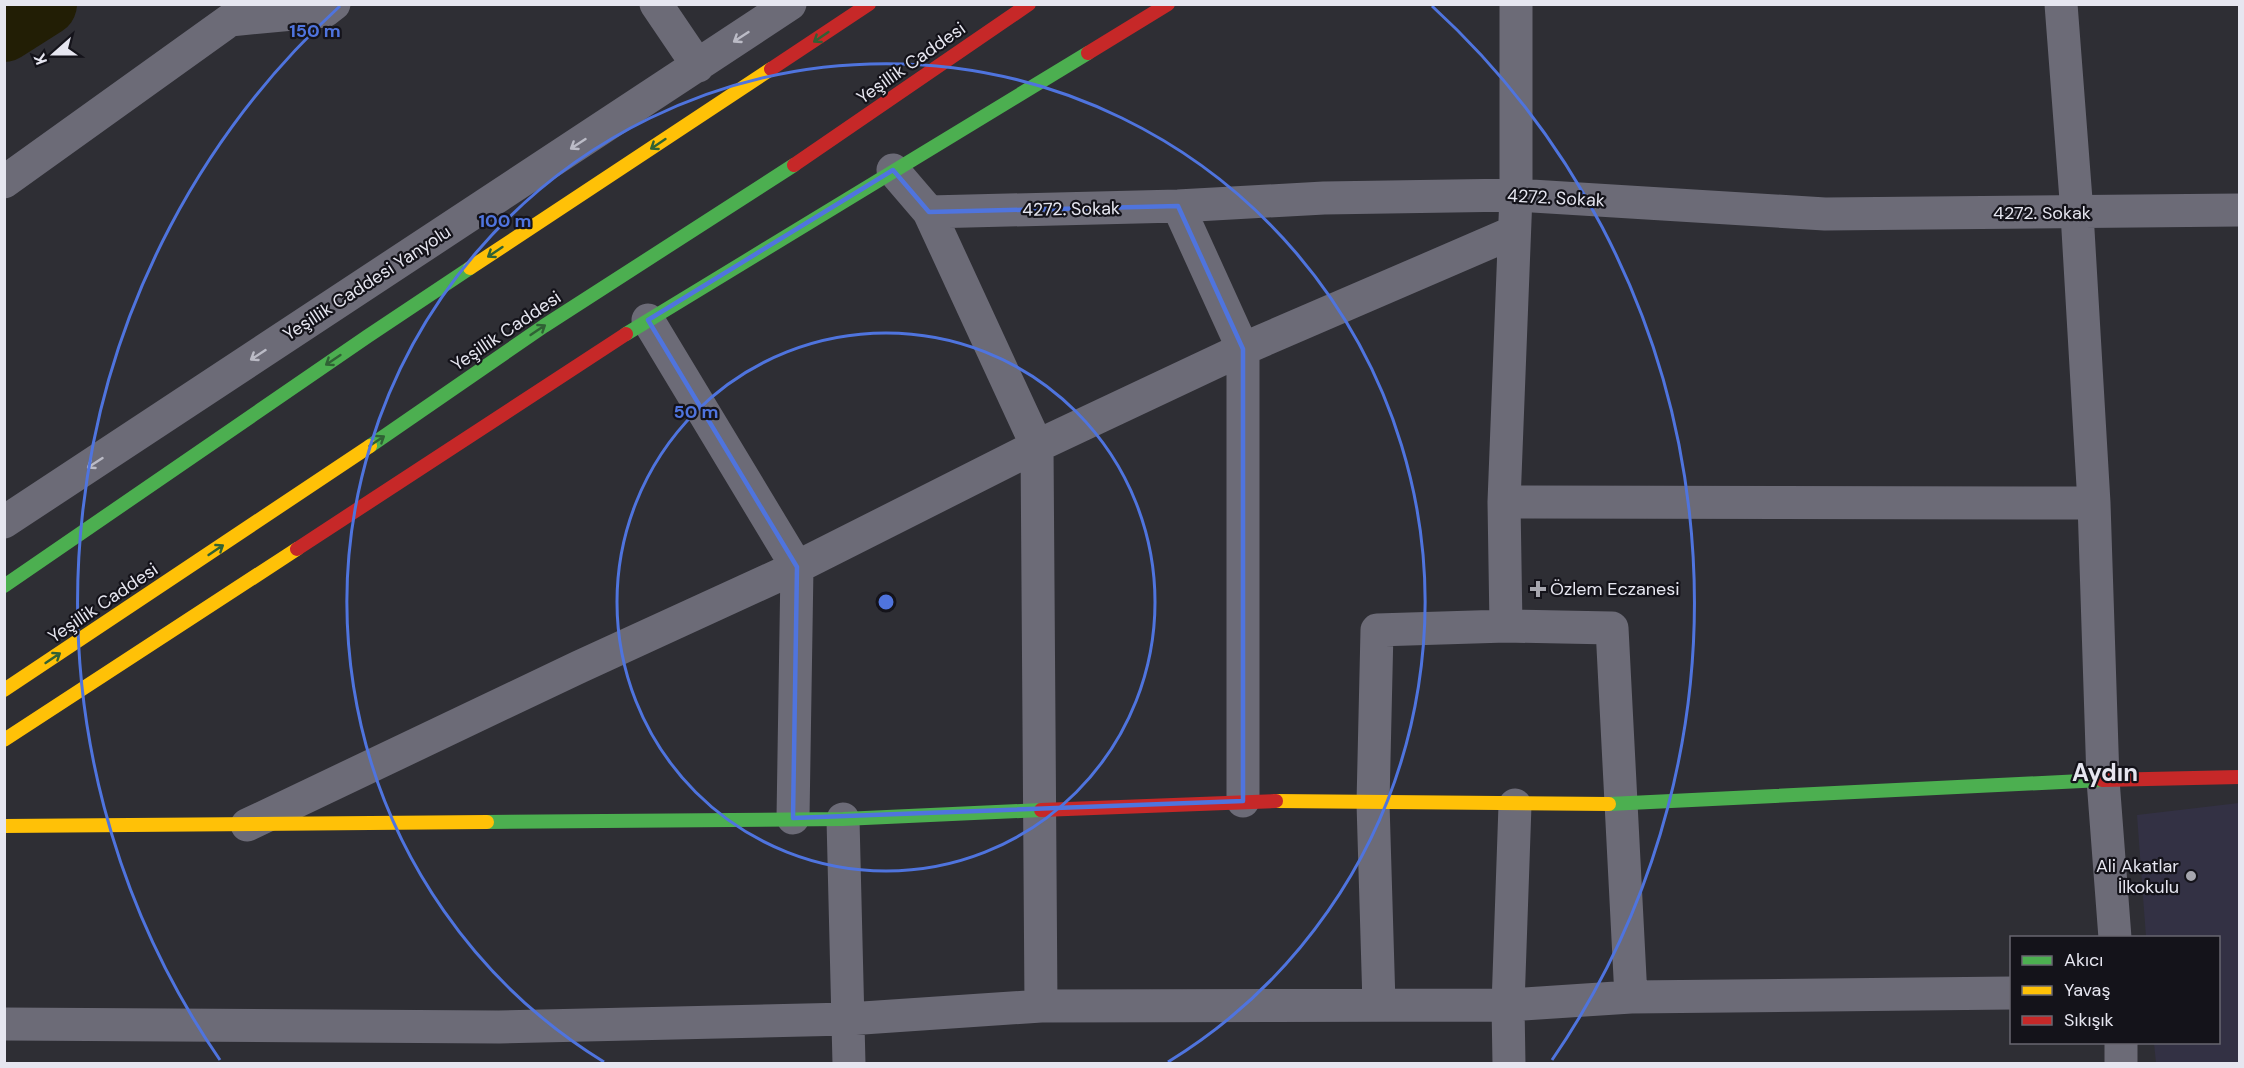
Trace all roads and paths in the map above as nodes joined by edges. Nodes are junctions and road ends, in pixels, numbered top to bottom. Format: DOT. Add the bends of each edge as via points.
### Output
graph roads {
  1 [pos="334,4"];
  2 [pos="656,4"];
  3 [pos="790,4"];
  4 [pos="869,4"];
  5 [pos="1029,4"];
  6 [pos="1168,4"];
  7 [pos="1516,4"];
  8 [pos="2061,4"];
  9 [pos="698,66"];
  10 [pos="893,170"];
  11 [pos="4,182"];
  12 [pos="1515,195"];
  13 [pos="1179,206"];
  14 [pos="2240,210"];
  15 [pos="929,212"];
  16 [pos="2077,213"];
  17 [pos="1514,232"];
  18 [pos="648,320"];
  19 [pos="1243,349"];
  20 [pos="1037,446"];
  21 [pos="1504,502"];
  22 [pos="2094,503"];
  23 [pos="4,522"];
  24 [pos="797,567"];
  25 [pos="4,585"];
  26 [pos="1506,626"];
  27 [pos="4,690"];
  28 [pos="4,740"];
  29 [pos="2240,777"];
  30 [pos="2103,780"];
  31 [pos="1243,801"];
  32 [pos="1373,803"];
  33 [pos="1620,804"];
  34 [pos="1515,805"];
  35 [pos="1040,810"];
  36 [pos="793,818"];
  37 [pos="843,819"];
  38 [pos="247,825"];
  39 [pos="4,826"];
  40 [pos="2115,936"];
  41 [pos="2010,993"];
  42 [pos="1631,997"];
  43 [pos="1379,1004"];
  44 [pos="1508,1005"];
  45 [pos="1041,1006"];
  46 [pos="848,1019"];
  47 [pos="4,1024"];
  48 [pos="2121,1044"];
  49 [pos="849,1064"];
  50 [pos="1509,1064"];
  51 [pos="2121,1064"];
  1 -- 11 [label="street" via="325,11 230,20"];
  2 -- 9 [label="street"];
  3 -- 9 [label="street, Yeşillik Caddesi Yanyolu, one-way"];
  4 -- 25 [label="main road, one-way" via="378,330"];
  27 -- 5 [label="main road, Yeşillik Caddesi, one-way" via="573,307 826,144"];
  6 -- 10 [label="main road"];
  7 -- 12 [label="street"];
  8 -- 16 [label="street"];
  9 -- 23 [label="street, Yeşillik Caddesi Yanyolu, one-way"];
  10 -- 15 [label="street"];
  10 -- 18 [label="main road"];
  12 -- 13 [label="street, 4272. Sokak" via="1324,198"];
  12 -- 16 [label="street, 4272. Sokak" via="1825,214"];
  12 -- 17 [label="street"];
  13 -- 15 [label="street, 4272. Sokak"];
  13 -- 19 [label="street"];
  14 -- 16 [label="street, 4272. Sokak"];
  15 -- 20 [label="street"];
  16 -- 22 [label="street"];
  17 -- 19 [label="street"];
  17 -- 21 [label="street"];
  18 -- 24 [label="street"];
  18 -- 28 [label="main road"];
  19 -- 20 [label="street"];
  19 -- 31 [label="street"];
  20 -- 24 [label="street"];
  20 -- 35 [label="street"];
  21 -- 22 [label="street"];
  21 -- 26 [label="street"];
  22 -- 30 [label="street"];
  24 -- 36 [label="street"];
  24 -- 38 [label="street"];
  26 -- 32 [label="street" via="1377,630"];
  26 -- 33 [label="street" via="1612,628"];
  29 -- 30 [label="main road"];
  30 -- 33 [label="main road"];
  30 -- 40 [label="street"];
  31 -- 32 [label="main road"];
  31 -- 35 [label="main road"];
  32 -- 34 [label="main road"];
  32 -- 43 [label="street"];
  33 -- 34 [label="main road"];
  33 -- 42 [label="street"];
  34 -- 44 [label="street"];
  35 -- 37 [label="main road"];
  35 -- 45 [label="street"];
  36 -- 37 [label="main road"];
  36 -- 38 [label="main road"];
  37 -- 46 [label="street"];
  38 -- 39 [label="main road"];
  41 -- 42 [label="street"];
  42 -- 44 [label="street"];
  43 -- 44 [label="street"];
  43 -- 45 [label="street"];
  44 -- 50 [label="street"];
  45 -- 46 [label="street"];
  46 -- 47 [label="street" via="499,1027"];
  46 -- 49 [label="street"];
  48 -- 51 [label="street"];
}
